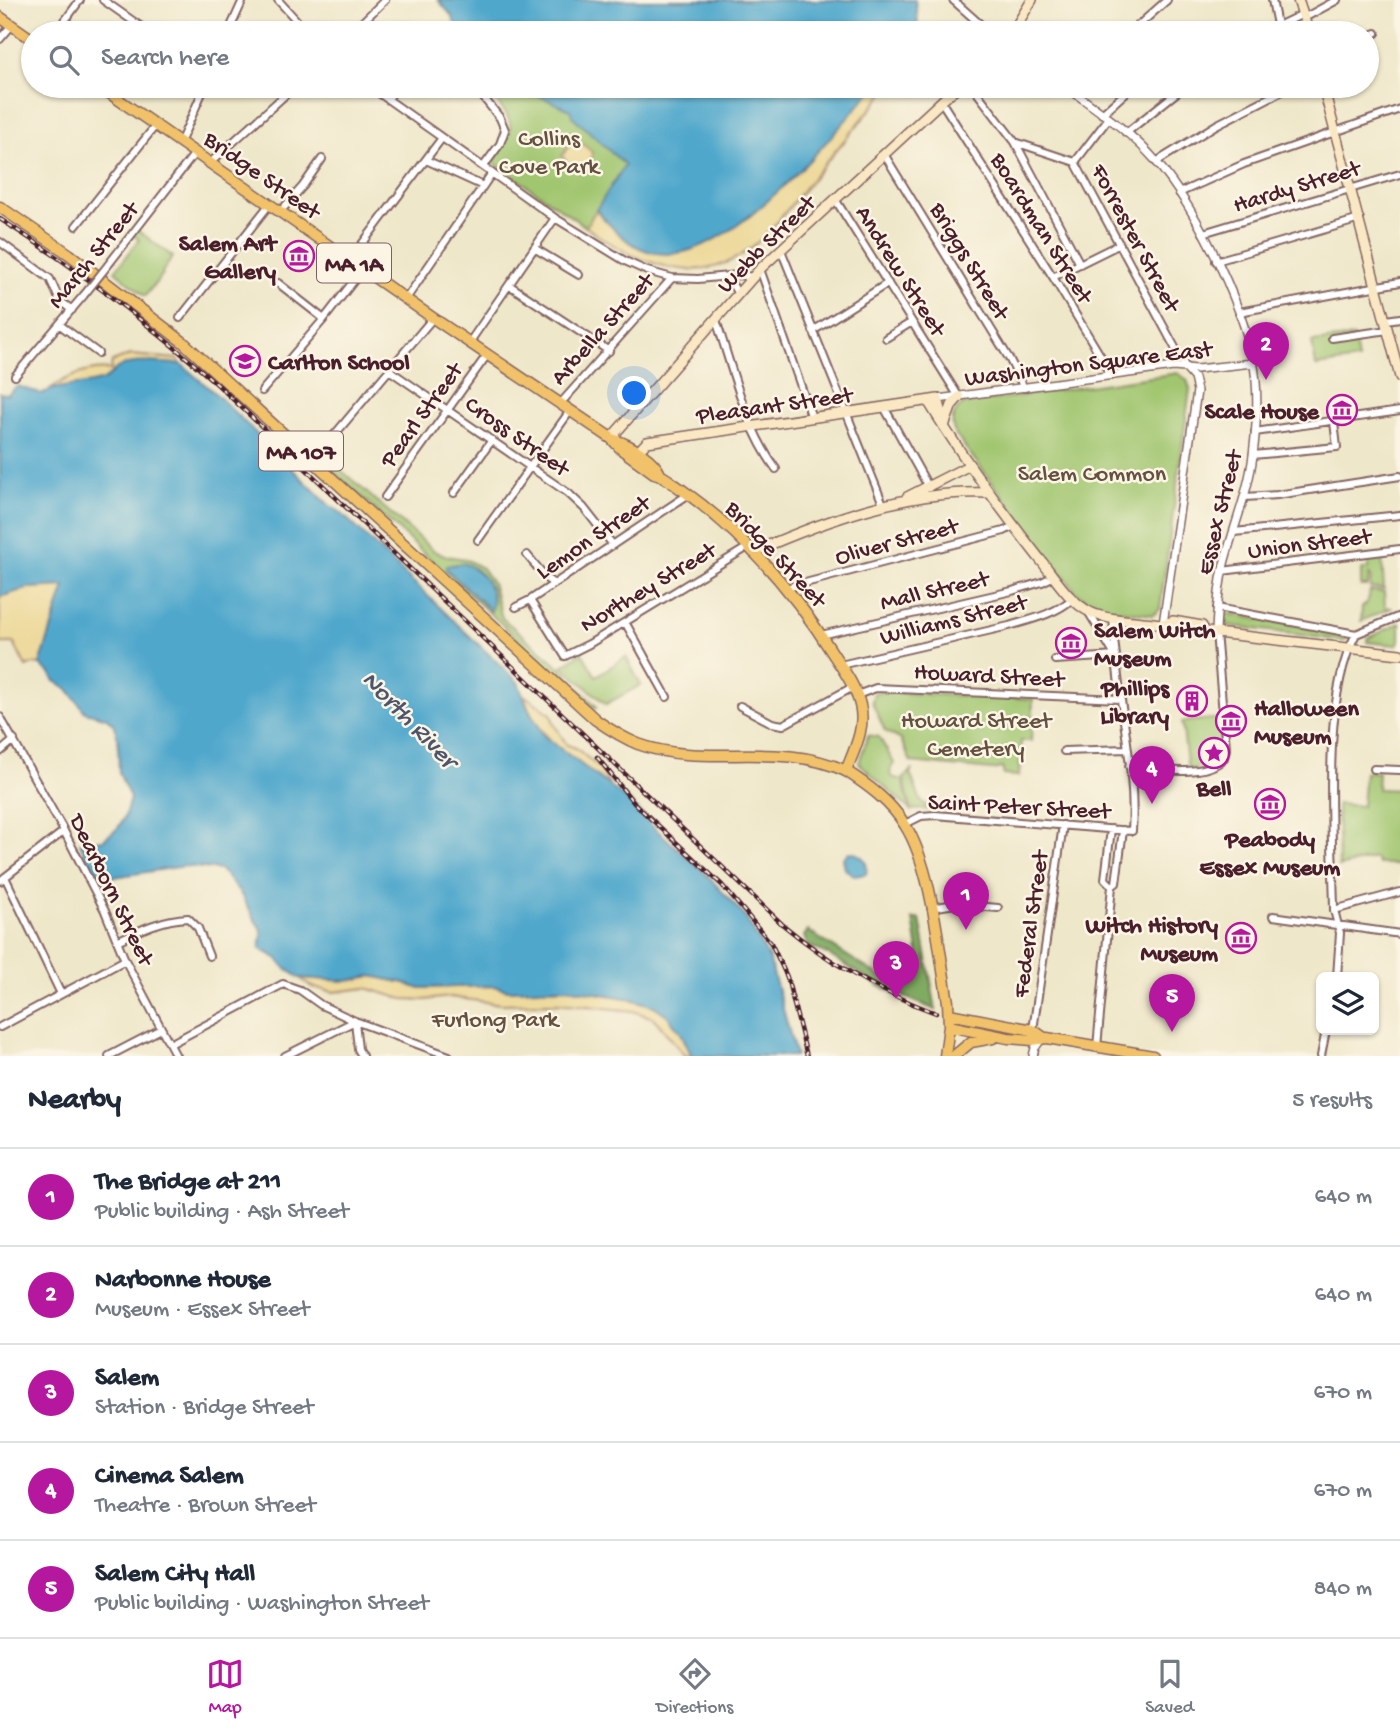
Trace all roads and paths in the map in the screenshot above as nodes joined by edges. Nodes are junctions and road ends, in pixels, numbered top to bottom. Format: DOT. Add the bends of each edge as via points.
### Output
graph roads {
  1 [pos="80,0"];
  2 [pos="103,0"];
  3 [pos="243,0"];
  4 [pos="278,0"];
  5 [pos="385,0"];
  6 [pos="953,0"];
  7 [pos="1032,0"];
  8 [pos="1272,0"];
  9 [pos="1298,0"];
  10 [pos="1336,0"];
  11 [pos="1162,2"];
  12 [pos="1304,16"];
  13 [pos="1023,17"];
  14 [pos="0,18"];
  15 [pos="65,21"];
  16 [pos="133,21"];
  17 [pos="233,21"];
  18 [pos="297,21"];
  19 [pos="363,21"];
  20 [pos="977,21"];
  21 [pos="1020,21"];
  22 [pos="1023,21"];
  23 [pos="1142,21"];
  24 [pos="1276,21"];
  25 [pos="1289,21"];
  26 [pos="1305,21"];
  27 [pos="12,25"];
  28 [pos="21,31"];
  29 [pos="0,38"];
  30 [pos="117,98"];
  31 [pos="200,98"];
  32 [pos="282,98"];
  33 [pos="484,98"];
  34 [pos="945,98"];
  35 [pos="981,98"];
  36 [pos="1083,98"];
  37 [pos="1122,98"];
  38 [pos="1168,98"];
  39 [pos="1269,98"];
  40 [pos="1326,98"];
  41 [pos="388,99"];
  42 [pos="941,102"];
  43 [pos="1400,109"];
  44 [pos="1105,116"];
  45 [pos="156,125"];
  46 [pos="1336,132"];
  47 [pos="1126,133"];
  48 [pos="442,138"];
  49 [pos="1015,142"];
  50 [pos="180,143"];
  51 [pos="195,153"];
  52 [pos="884,154"];
  53 [pos="322,159"];
  54 [pos="426,160"];
  55 [pos="1075,162"];
  56 [pos="1156,162"];
  57 [pos="210,163"];
  58 [pos="483,167"];
  59 [pos="492,173"];
  60 [pos="1400,174"];
  61 [pos="483,186"];
  62 [pos="1352,188"];
  63 [pos="1179,193"];
  64 [pos="835,199"];
  65 [pos="0,200"];
  66 [pos="269,205"];
  67 [pos="0,207"];
  68 [pos="280,212"];
  69 [pos="555,218"];
  70 [pos="1360,219"];
  71 [pos="76,226"];
  72 [pos="1203,233"];
  73 [pos="49,239"];
  74 [pos="0,242"];
  75 [pos="1120,244"];
  76 [pos="534,248"];
  77 [pos="781,250"];
  78 [pos="350,260"];
  79 [pos="1216,261"];
  80 [pos="1080,264"];
  81 [pos="363,269"];
  82 [pos="757,273"];
  83 [pos="579,275"];
  84 [pos="721,277"];
  85 [pos="1053,277"];
  86 [pos="671,278"];
  87 [pos="1400,282"];
  88 [pos="278,283"];
  89 [pos="888,284"];
  90 [pos="509,285"];
  91 [pos="1378,286"];
  92 [pos="738,294"];
  93 [pos="406,299"];
  94 [pos="72,310"];
  95 [pos="1239,312"];
  96 [pos="180,318"];
  97 [pos="433,318"];
  98 [pos="1400,318"];
  99 [pos="324,319"];
  100 [pos="716,320"];
  101 [pos="912,322"];
  102 [pos="60,325"];
  103 [pos="1387,325"];
  104 [pos="813,331"];
  105 [pos="886,338"];
  106 [pos="1332,338"];
  107 [pos="469,343"];
  108 [pos="609,351"];
  109 [pos="98,353"];
  110 [pos="487,355"];
  111 [pos="1253,363"];
  112 [pos="1186,368"];
  113 [pos="389,370"];
  114 [pos="15,376"];
  115 [pos="1110,376"];
  116 [pos="1400,377"];
  117 [pos="1024,388"];
  118 [pos="262,391"];
  119 [pos="959,397"];
  120 [pos="933,400"];
  121 [pos="560,404"];
  122 [pos="884,407"];
  123 [pos="447,409"];
  124 [pos="570,411"];
  125 [pos="1400,411"];
  126 [pos="847,412"];
  127 [pos="812,418"];
  128 [pos="1334,422"];
  129 [pos="752,426"];
  130 [pos="945,426"];
  131 [pos="1255,432"];
  132 [pos="611,438"];
  133 [pos="492,440"];
  134 [pos="325,446"];
  135 [pos="635,455"];
  136 [pos="1254,455"];
  137 [pos="968,466"];
  138 [pos="531,467"];
  139 [pos="776,469"];
  140 [pos="1400,476"];
  141 [pos="928,486"];
  142 [pos="454,493"];
  143 [pos="988,493"];
  144 [pos="689,494"];
  145 [pos="934,496"];
  146 [pos="385,497"];
  147 [pos="1245,497"];
  148 [pos="900,501"];
  149 [pos="883,504"];
  150 [pos="1400,515"];
  151 [pos="1014,526"];
  152 [pos="1234,532"];
  153 [pos="478,540"];
  154 [pos="613,545"];
  155 [pos="1400,549"];
  156 [pos="751,550"];
  157 [pos="527,555"];
  158 [pos="1222,571"];
  159 [pos="1054,576"];
  160 [pos="554,584"];
  161 [pos="786,588"];
  162 [pos="1072,599"];
  163 [pos="530,600"];
  164 [pos="516,607"];
  165 [pos="1217,608"];
  166 [pos="1088,611"];
  167 [pos="1400,616"];
  168 [pos="1114,618"];
  169 [pos="625,622"];
  170 [pos="1163,624"];
  171 [pos="1216,632"];
  172 [pos="1356,634"];
  173 [pos="821,635"];
  174 [pos="1348,650"];
  175 [pos="1400,654"];
  176 [pos="1116,656"];
  177 [pos="1055,660"];
  178 [pos="840,666"];
  179 [pos="855,691"];
  180 [pos="667,697"];
  181 [pos="1120,699"];
  182 [pos="740,706"];
  183 [pos="0,717"];
  184 [pos="14,740"];
  185 [pos="1127,749"];
  186 [pos="1064,751"];
  187 [pos="0,752"];
  188 [pos="1129,766"];
  189 [pos="1374,769"];
  190 [pos="1400,770"];
  191 [pos="846,771"];
  192 [pos="905,824"];
  193 [pos="1063,825"];
  194 [pos="1111,829"];
  195 [pos="1123,830"];
  196 [pos="64,831"];
  197 [pos="3,879"];
  198 [pos="1112,886"];
  199 [pos="1400,892"];
  200 [pos="931,908"];
  201 [pos="998,908"];
  202 [pos="1335,910"];
  203 [pos="1273,916"];
  204 [pos="1339,925"];
  205 [pos="1400,934"];
  206 [pos="117,941"];
  207 [pos="209,956"];
  208 [pos="125,960"];
  209 [pos="1337,972"];
  210 [pos="61,994"];
  211 [pos="949,1014"];
  212 [pos="355,1021"];
  213 [pos="949,1026"];
  214 [pos="0,1027"];
  215 [pos="162,1029"];
  216 [pos="1033,1030"];
  217 [pos="1325,1035"];
  218 [pos="1043,1037"];
  219 [pos="1008,1038"];
  220 [pos="170,1045"];
  221 [pos="1097,1047"];
  222 [pos="1109,1052"];
  223 [pos="430,1053"];
  224 [pos="108,1056"];
  225 [pos="176,1056"];
  226 [pos="285,1056"];
  227 [pos="362,1056"];
  228 [pos="449,1056"];
  229 [pos="942,1056"];
  230 [pos="954,1056"];
  231 [pos="1033,1056"];
  232 [pos="1153,1056"];
  233 [pos="1321,1056"];
  1 -- 15 [label="street"];
  2 -- 16 [label="street"];
  3 -- 17 [label="street"];
  4 -- 18 [label="street"];
  5 -- 19 [label="street"];
  6 -- 20 [label="street"];
  7 -- 13 [label="main road"];
  8 -- 24 [label="street"];
  9 -- 12 [label="main road"];
  10 -- 12 [label="street"];
  11 -- 23 [label="street"];
  12 -- 25 [label="street"];
  12 -- 26 [label="main road"];
  13 -- 21 [label="main road"];
  13 -- 22 [label="main road"];
  14 -- 27 [label="main road"];
  27 -- 28 [label="main road"];
  27 -- 29 [label="street"];
  30 -- 45 [label="main road, Bridge Street / MA 1A"];
  31 -- 50 [label="street"];
  32 -- 57 [label="street"];
  33 -- 58 [label="street" via="505,130"];
  34 -- 42 [label="main road, Webb Street"];
  35 -- 49 [label="street"];
  36 -- 44 [label="street, Essex Street"];
  37 -- 44 [label="street, Forrester Street"];
  38 -- 47 [label="street"];
  39 -- 56 [label="street"];
  40 -- 46 [label="main road"];
  41 -- 48 [label="street"];
  42 -- 52 [label="main road, Webb Street"];
  42 -- 85 [label="street, Boardman Street"];
  43 -- 46 [label="street"];
  44 -- 47 [label="street, Essex Street"];
  44 -- 55 [label="street, Forrester Street"];
  45 -- 50 [label="main road, Bridge Street / MA 1A"];
  45 -- 71 [label="street"];
  46 -- 62 [label="main road"];
  46 -- 63 [label="street"];
  47 -- 56 [label="street, Essex Street"];
  48 -- 54 [label="street"];
  48 -- 58 [label="street"];
  49 -- 55 [label="street, Forrester Street"];
  49 -- 80 [label="street"];
  50 -- 51 [label="main road, Bridge Street / MA 1A"];
  51 -- 57 [label="main road, Bridge Street / MA 1A"];
  51 -- 94 [label="street, March Street, bridge"];
  52 -- 64 [label="main road, Webb Street"];
  52 -- 117 [label="street, Briggs Street"];
  53 -- 68 [label="street"];
  54 -- 61 [label="street"];
  54 -- 78 [label="street"];
  55 -- 75 [label="street, Forrester Street"];
  56 -- 63 [label="street, Essex Street"];
  57 -- 66 [label="main road, Bridge Street / MA 1A"];
  58 -- 59 [label="street"];
  59 -- 61 [label="street"];
  59 -- 69 [label="street"];
  60 -- 62 [label="street, Hardy Street"];
  61 -- 93 [label="street"];
  62 -- 70 [label="main road"];
  62 -- 72 [label="street, Hardy Street"];
  63 -- 72 [label="street, Essex Street"];
  64 -- 77 [label="main road, Webb Street"];
  64 -- 89 [label="street, Andrew Street"];
  65 -- 73 [label="main road, MA 107"];
  66 -- 68 [label="main road, Bridge Street / MA 1A"];
  66 -- 96 [label="street"];
  67 -- 73 [label="main road, MA 107"];
  68 -- 78 [label="main road, Bridge Street / MA 1A"];
  69 -- 76 [label="street"];
  69 -- 86 [label="street" via="625,261"];
  70 -- 79 [label="street"];
  70 -- 91 [label="main road"];
  72 -- 79 [label="street, Essex Street"];
  73 -- 191 [label="main road, MA 107" via="211,367 596,720 639,744 664,750 801,756"];
  74 -- 94 [label="street" via="50,279 60,301"];
  75 -- 80 [label="street"];
  75 -- 112 [label="street, Forrester Street"];
  76 -- 83 [label="street"];
  76 -- 90 [label="street"];
  77 -- 82 [label="main road, Webb Street"];
  77 -- 104 [label="street"];
  78 -- 81 [label="main road, Bridge Street / MA 1A"];
  79 -- 95 [label="street, Essex Street"];
  80 -- 85 [label="street"];
  81 -- 93 [label="main road, Bridge Street / MA 1A"];
  81 -- 99 [label="street"];
  82 -- 84 [label="street"];
  82 -- 92 [label="main road, Webb Street"];
  82 -- 127 [label="street"];
  84 -- 86 [label="street"];
  84 -- 92 [label="street"];
  85 -- 115 [label="street, Boardman Street"];
  86 -- 108 [label="street, Arbella Street"];
  87 -- 91 [label="street"];
  88 -- 99 [label="street"];
  89 -- 101 [label="street, Andrew Street"];
  89 -- 104 [label="street"];
  90 -- 107 [label="street"];
  90 -- 108 [label="street"];
  91 -- 95 [label="street"];
  91 -- 103 [label="main road"];
  92 -- 100 [label="main road, Webb Street"];
  93 -- 97 [label="main road, Bridge Street / MA 1A"];
  94 -- 102 [label="street, March Street"];
  95 -- 111 [label="street, Essex Street"];
  97 -- 107 [label="main road, Bridge Street / MA 1A"];
  97 -- 113 [label="street"];
  98 -- 103 [label="street"];
  99 -- 118 [label="street"];
  100 -- 129 [label="street"];
  100 -- 132 [label="main road, Webb Street"];
  101 -- 105 [label="street"];
  101 -- 119 [label="street, Andrew Street"];
  102 -- 109 [label="street"];
  102 -- 114 [label="street, March Street"];
  103 -- 106 [label="street"];
  103 -- 116 [label="main road"];
  104 -- 126 [label="street"];
  107 -- 110 [label="main road, Bridge Street / MA 1A"];
  108 -- 121 [label="street, Arbella Street"];
  110 -- 121 [label="main road, Bridge Street / MA 1A"];
  110 -- 123 [label="street, Pearl Street"];
  111 -- 112 [label="street, Washington Square East"];
  111 -- 131 [label="street, Essex Street"];
  112 -- 115 [label="street, Washington Square East"];
  112 -- 170 [label="street" via="1197,391"];
  113 -- 123 [label="street, Cross Street"];
  113 -- 134 [label="street"];
  115 -- 117 [label="street, Washington Square East"];
  117 -- 119 [label="street, Washington Square East"];
  119 -- 120 [label="street, Washington Square East"];
  119 -- 130 [label="main road"];
  120 -- 122 [label="main road, Pleasant Street"];
  120 -- 130 [label="main road"];
  121 -- 124 [label="main road, Bridge Street / MA 1A"];
  122 -- 126 [label="main road, Pleasant Street"];
  122 -- 141 [label="street"];
  123 -- 133 [label="street, Cross Street"];
  123 -- 146 [label="street, Pearl Street"];
  124 -- 132 [label="main road, Bridge Street / MA 1A"];
  124 -- 138 [label="street"];
  125 -- 128 [label="street"];
  126 -- 127 [label="main road, Pleasant Street"];
  126 -- 149 [label="street"];
  127 -- 129 [label="main road, Pleasant Street"];
  128 -- 131 [label="street"];
  128 -- 136 [label="street" via="1337,447"];
  129 -- 135 [label="main road, Pleasant Street" via="646,442"];
  129 -- 139 [label="street"];
  130 -- 137 [label="main road"];
  131 -- 136 [label="street, Essex Street"];
  132 -- 135 [label="main road, Bridge Street / MA 1A"];
  133 -- 138 [label="street, Cross Street"];
  133 -- 142 [label="street"];
  135 -- 144 [label="main road, Bridge Street / MA 1A"];
  136 -- 147 [label="street, Essex Street"];
  137 -- 141 [label="main road"];
  137 -- 143 [label="main road"];
  138 -- 153 [label="street"];
  138 -- 154 [label="street, Cross Street" via="576,499"];
  140 -- 147 [label="street"];
  141 -- 145 [label="street"];
  141 -- 148 [label="main road"];
  143 -- 145 [label="main road"];
  143 -- 151 [label="main road"];
  144 -- 154 [label="street, Lemon Street"];
  144 -- 156 [label="main road, Bridge Street / MA 1A"];
  145 -- 148 [label="main road"];
  147 -- 152 [label="street, Essex Street"];
  148 -- 149 [label="main road"];
  149 -- 156 [label="main road"];
  150 -- 152 [label="street"];
  151 -- 159 [label="main road"];
  151 -- 161 [label="street, Oliver Street"];
  152 -- 158 [label="street, Essex Street"];
  154 -- 160 [label="street, Lemon Street"];
  155 -- 158 [label="street, Union Street"];
  156 -- 161 [label="main road, Bridge Street"];
  156 -- 169 [label="street, Northey Street"];
  157 -- 160 [label="street"];
  158 -- 165 [label="street, Essex Street"];
  159 -- 162 [label="main road"];
  159 -- 173 [label="street, Mall Street" via="1012,591"];
  160 -- 163 [label="street, Lemon Street"];
  161 -- 173 [label="main road, Bridge Street"];
  162 -- 166 [label="main road"];
  162 -- 178 [label="street, Williams Street" via="1009,626"];
  163 -- 164 [label="street, Lemon Street"];
  163 -- 169 [label="street, Northey Street" via="565,656"];
  165 -- 171 [label="street, Essex Street"];
  165 -- 172 [label="street"];
  166 -- 168 [label="main road"];
  166 -- 176 [label="street"];
  167 -- 172 [label="street"];
  168 -- 170 [label="main road"];
  168 -- 176 [label="street"];
  169 -- 180 [label="street"];
  170 -- 171 [label="main road" via="1173,621"];
  171 -- 174 [label="main road"];
  171 -- 188 [label="street, Essex Street" via="1226,749 1222,761 1183,771"];
  172 -- 174 [label="street"];
  173 -- 178 [label="main road, Bridge Street"];
  174 -- 175 [label="main road"];
  174 -- 202 [label="street" via="1338,684 1333,738"];
  176 -- 177 [label="street"];
  176 -- 181 [label="street"];
  178 -- 179 [label="main road, Bridge Street"];
  179 -- 181 [label="street, Howard Street" via="876,688"];
  179 -- 182 [label="street, Howard Street" via="783,725"];
  179 -- 191 [label="main road, Bridge Street" via="861,732"];
  181 -- 185 [label="street"];
  183 -- 184 [label="street, Dearborn Street"];
  184 -- 187 [label="street"];
  184 -- 196 [label="street, Dearborn Street"];
  185 -- 186 [label="street"];
  185 -- 188 [label="street"];
  188 -- 195 [label="street, Saint Peter Street" via="1132,831"];
  189 -- 190 [label="street"];
  191 -- 192 [label="main road, MA 107" via="881,796"];
  192 -- 193 [label="street, Saint Peter Street" via="934,815"];
  192 -- 200 [label="main road, MA 107" via="922,861"];
  193 -- 194 [label="street, Saint Peter Street"];
  193 -- 216 [label="street, Federal Street"];
  194 -- 195 [label="street, Saint Peter Street"];
  194 -- 198 [label="street" via="1105,879"];
  195 -- 198 [label="street"];
  196 -- 197 [label="street"];
  196 -- 206 [label="street, Dearborn Street"];
  197 -- 210 [label="street"];
  198 -- 221 [label="street"];
  199 -- 202 [label="street"];
  200 -- 201 [label="street" via="955,904"];
  200 -- 211 [label="main road, MA 107"];
  202 -- 204 [label="street"];
  203 -- 204 [label="street"];
  204 -- 205 [label="street"];
  204 -- 209 [label="street"];
  206 -- 207 [label="street" via="148,926 188,918 198,928"];
  206 -- 208 [label="street, Dearborn Street"];
  208 -- 210 [label="street"];
  208 -- 215 [label="street, Dearborn Street"];
  210 -- 214 [label="street"];
  211 -- 213 [label="main road, MA 107"];
  211 -- 216 [label="main road"];
  212 -- 220 [label="street" via="285,984"];
  212 -- 223 [label="street"];
  212 -- 226 [label="street"];
  212 -- 227 [label="street"];
  213 -- 219 [label="main road"];
  213 -- 229 [label="main road, MA 107"];
  215 -- 220 [label="street, Dearborn Street"];
  215 -- 224 [label="street"];
  216 -- 218 [label="main road"];
  217 -- 233 [label="street"];
  218 -- 219 [label="main road"];
  218 -- 221 [label="main road"];
  218 -- 231 [label="street"];
  219 -- 230 [label="main road" via="971,1042"];
  220 -- 225 [label="street, Dearborn Street"];
  221 -- 222 [label="main road"];
  222 -- 232 [label="main road"];
  223 -- 228 [label="street"];
}
